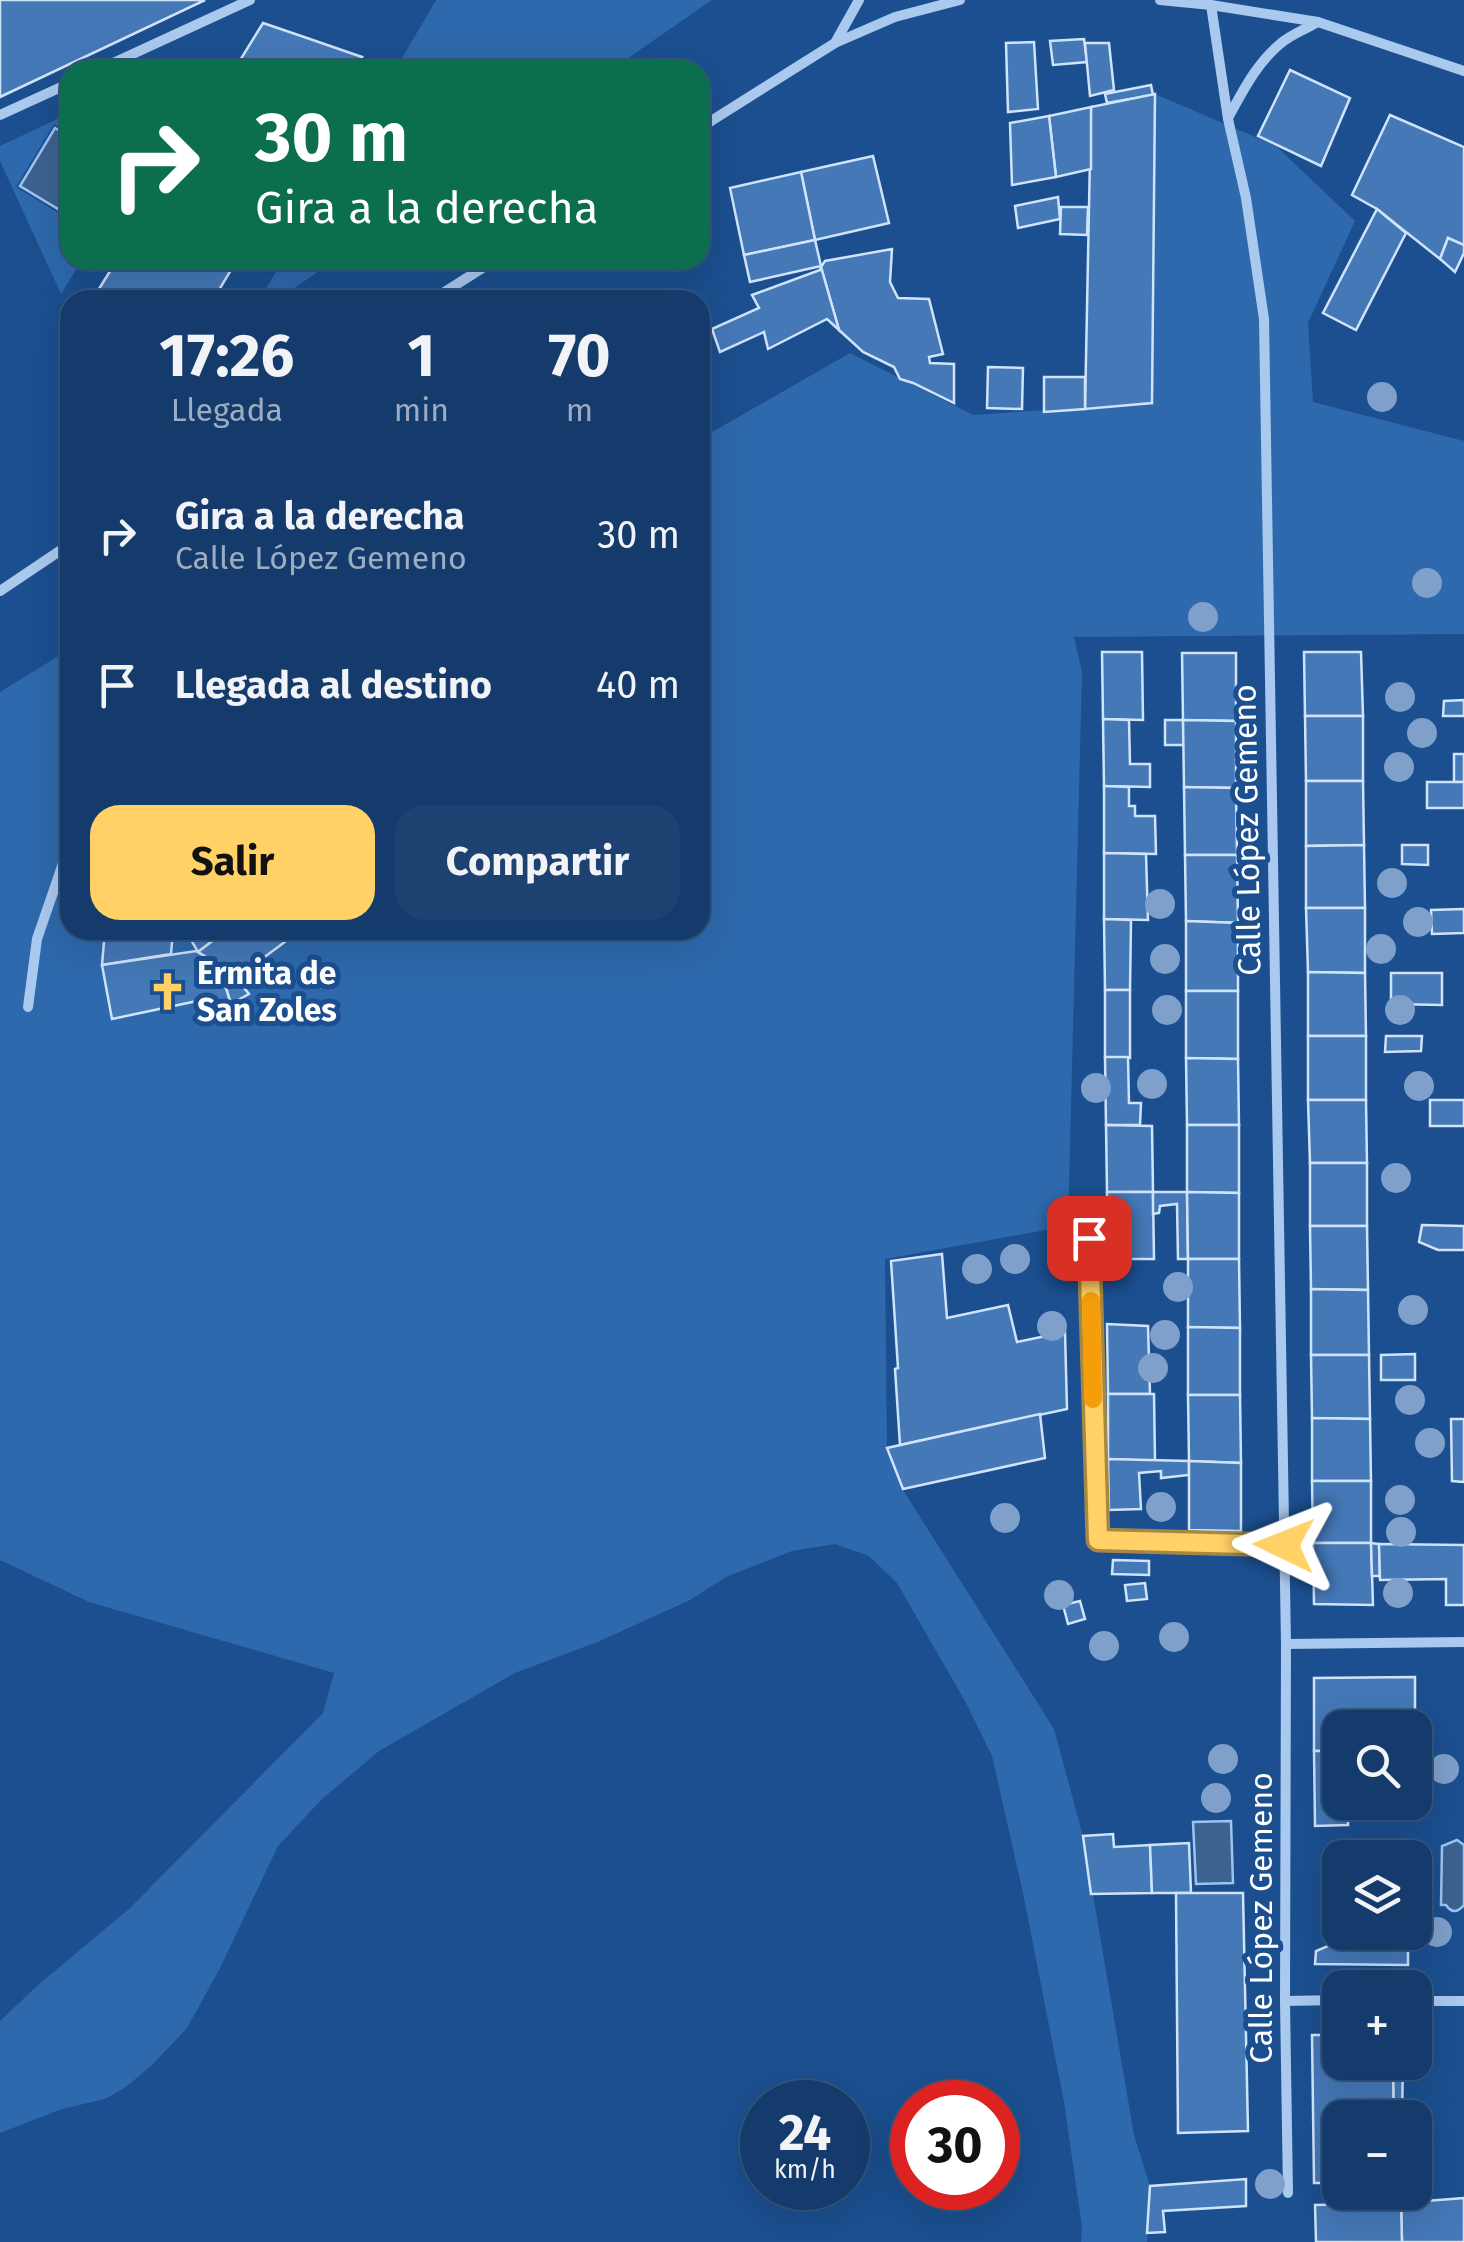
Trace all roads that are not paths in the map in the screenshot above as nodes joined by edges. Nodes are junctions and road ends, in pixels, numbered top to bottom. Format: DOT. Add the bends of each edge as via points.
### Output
graph roads {
  1 [pos="250,0"];
  2 [pos="859,0"];
  3 [pos="960,0"];
  4 [pos="1160,0"];
  5 [pos="1211,5"];
  6 [pos="1318,22"];
  7 [pos="834,43"];
  8 [pos="120,60"];
  9 [pos="1464,71"];
  10 [pos="60,88"];
  11 [pos="0,115"];
  12 [pos="1228,119"];
  13 [pos="710,122"];
  14 [pos="478,270"];
  15 [pos="448,290"];
  16 [pos="60,551"];
  17 [pos="0,591"];
  18 [pos="60,871"];
  19 [pos="28,1008"];
  20 [pos="1089,1238"];
  21 [pos="1284,1545"];
  22 [pos="1464,1642"];
  23 [pos="1286,1644"];
  24 [pos="1285,2000"];
  25 [pos="1322,2000"];
  26 [pos="1432,2000"];
  27 [pos="1464,2001"];
  28 [pos="1288,2193"];
  1 -- 8 [label="street"];
  2 -- 7 [label="street"];
  3 -- 7 [label="street"];
  4 -- 5 [label="street"];
  5 -- 6 [label="street"];
  5 -- 12 [label="street, Calle López Gemeno"];
  6 -- 9 [label="street"];
  6 -- 12 [label="street" via="1266,57"];
  7 -- 13 [label="street"];
  10 -- 11 [label="street"];
  12 -- 21 [label="street, Calle López Gemeno" via="1264,319"];
  14 -- 15 [label="street"];
  16 -- 17 [label="street"];
  18 -- 19 [label="street" via="36,939"];
  20 -- 21 [label="street" via="1098,1540"];
  21 -- 23 [label="street, Calle López Gemeno"];
  22 -- 23 [label="street"];
  23 -- 24 [label="street, Calle López Gemeno"];
  24 -- 25 [label="street"];
  24 -- 28 [label="street, Calle López Gemeno"];
  26 -- 27 [label="street"];
}
